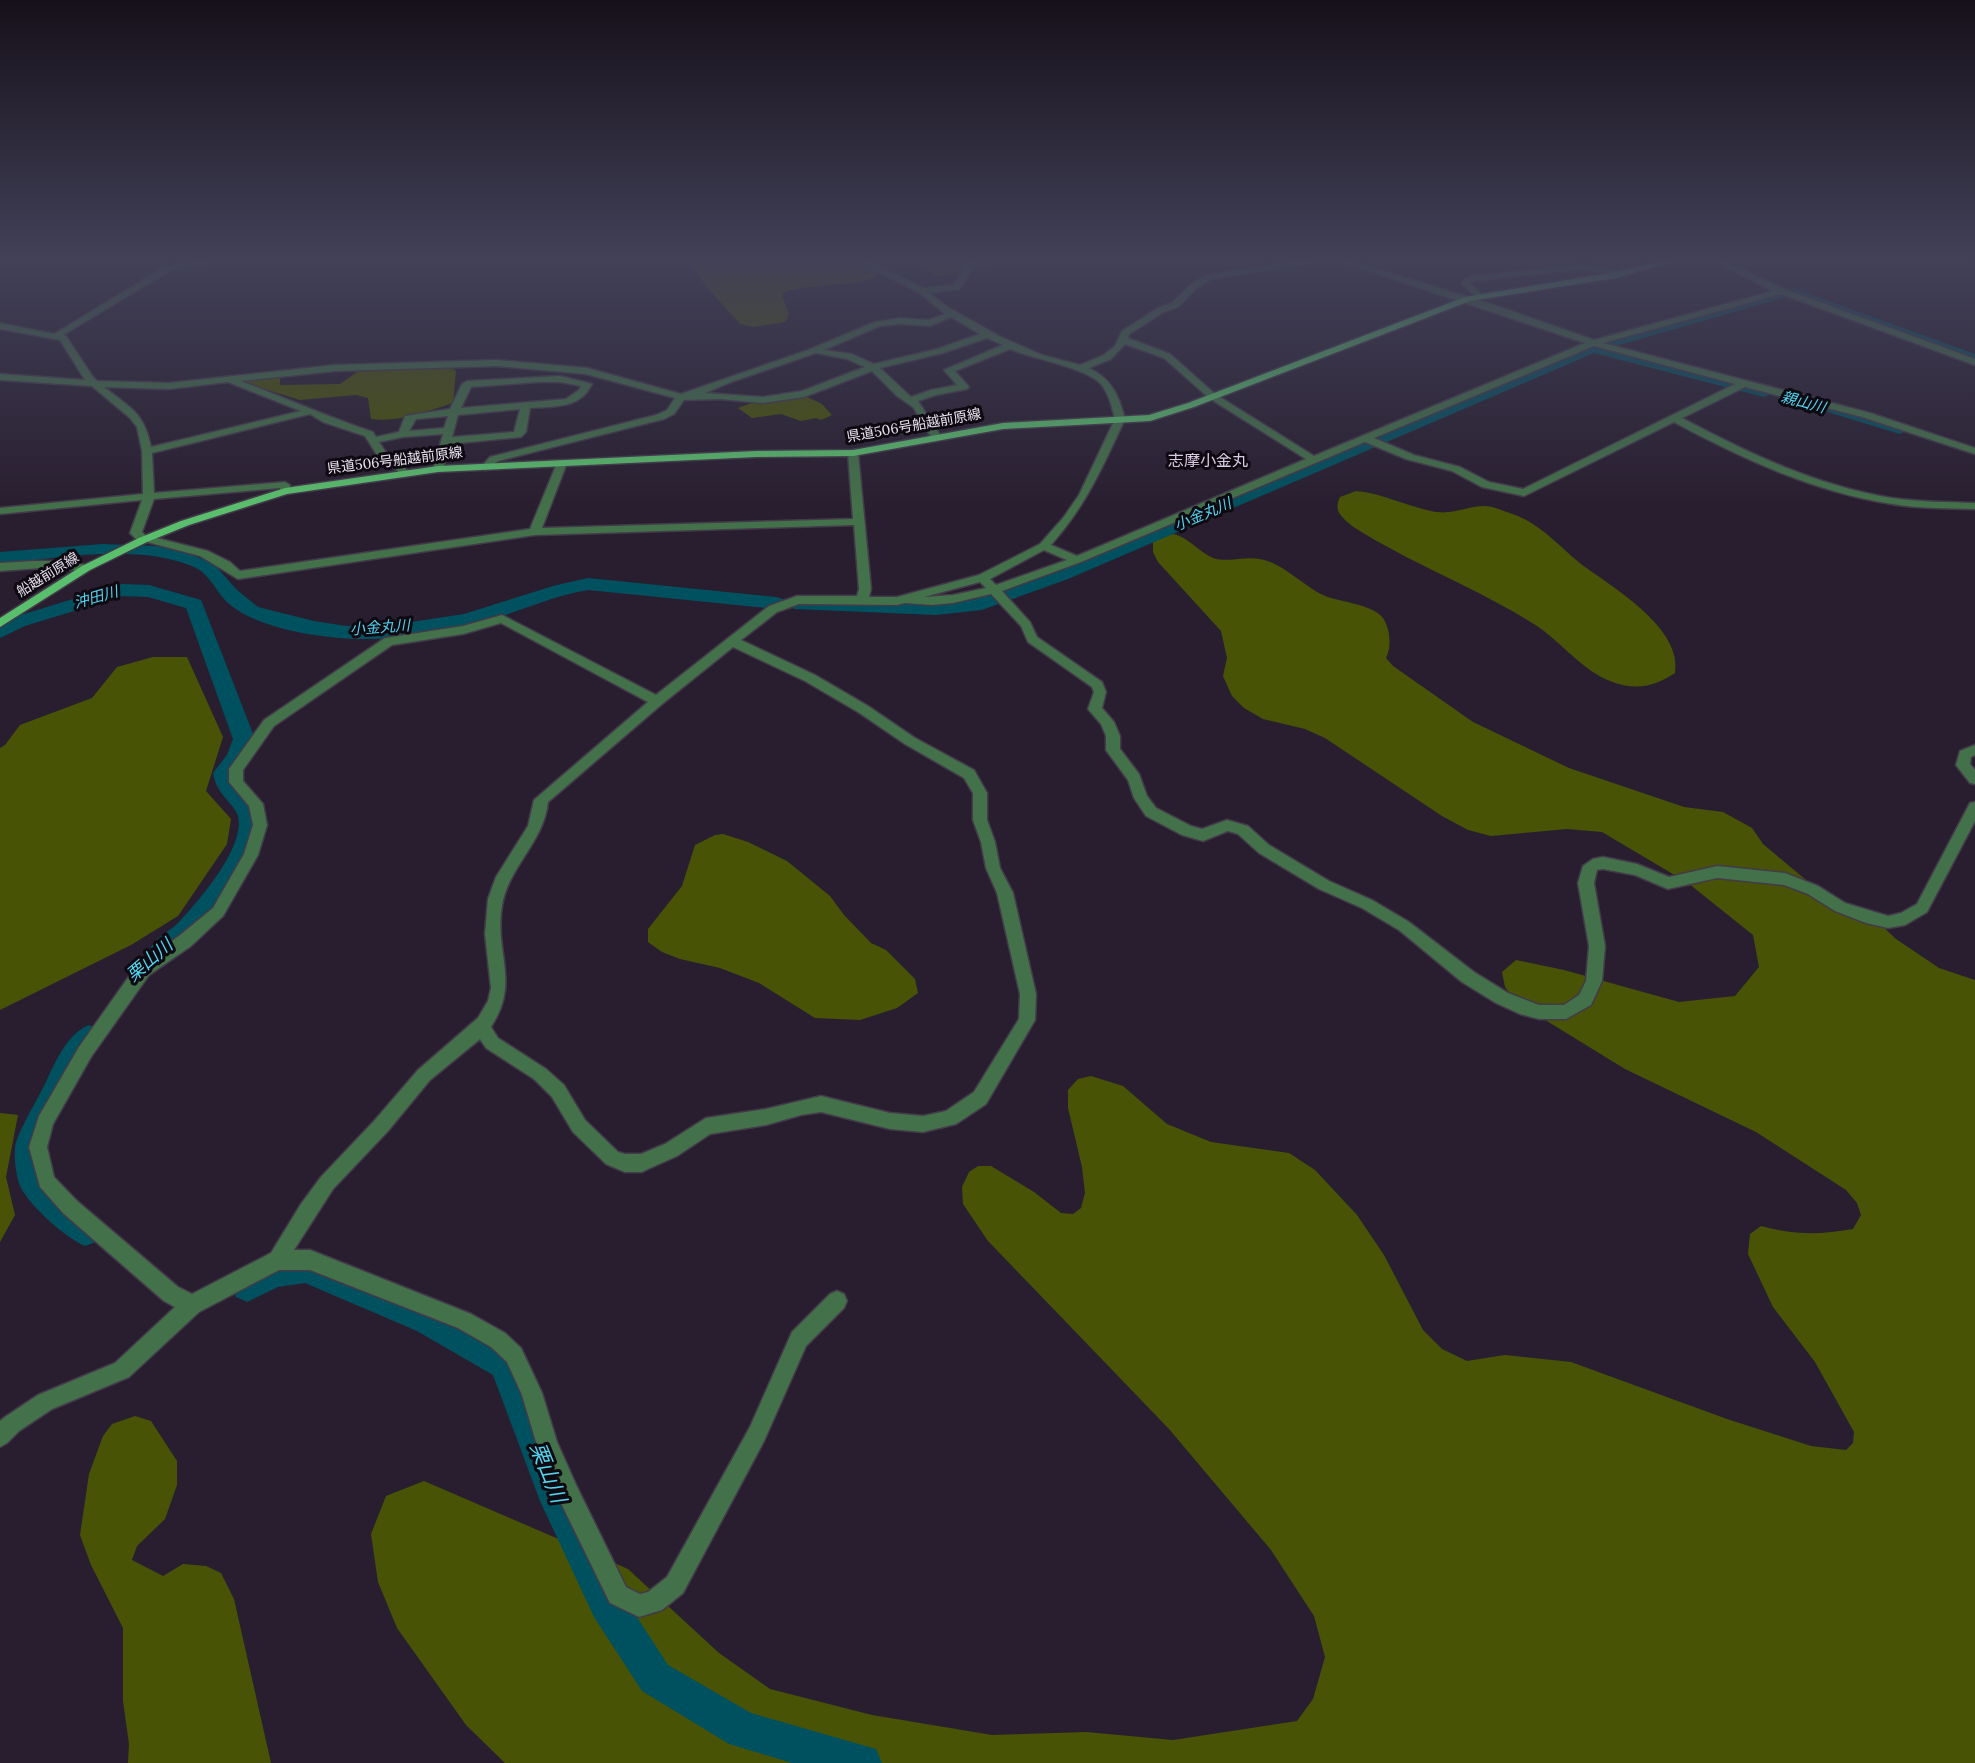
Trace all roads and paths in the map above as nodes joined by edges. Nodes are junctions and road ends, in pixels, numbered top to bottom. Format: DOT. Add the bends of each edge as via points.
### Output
graph roads {
  1 [pos="67,343"];
  2 [pos="831,343"];
  3 [pos="962,343"];
  4 [pos="1008,343"];
  5 [pos="1122,343"];
  6 [pos="1133,343"];
  7 [pos="1351,343"];
  8 [pos="1593,343"];
  9 [pos="1594,343"];
  10 [pos="1924,343"];
  11 [pos="1011,345"];
  12 [pos="815,350"];
  13 [pos="1975,362"];
  14 [pos="873,367"];
  15 [pos="1079,369"];
  16 [pos="0,377"];
  17 [pos="229,380"];
  18 [pos="94,384"];
  19 [pos="1740,385"];
  20 [pos="1212,396"];
  21 [pos="681,397"];
  22 [pos="912,400"];
  23 [pos="526,406"];
  24 [pos="311,411"];
  25 [pos="454,412"];
  26 [pos="1674,418"];
  27 [pos="1120,419"];
  28 [pos="403,434"];
  29 [pos="447,436"];
  30 [pos="1975,436"];
  31 [pos="937,438"];
  32 [pos="1367,439"];
  33 [pos="374,440"];
  34 [pos="1961,446"];
  35 [pos="147,451"];
  36 [pos="1975,451"];
  37 [pos="853,453"];
  38 [pos="1314,460"];
  39 [pos="562,463"];
  40 [pos="486,467"];
  41 [pos="438,469"];
  42 [pos="404,473"];
  43 [pos="285,491"];
  44 [pos="149,497"];
  45 [pos="1975,506"];
  46 [pos="0,511"];
  47 [pos="858,522"];
  48 [pos="535,532"];
  49 [pos="145,539"];
  50 [pos="1044,546"];
  51 [pos="114,555"];
  52 [pos="1077,560"];
  53 [pos="0,567"];
  54 [pos="86,568"];
  55 [pos="982,578"];
  56 [pos="998,595"];
  57 [pos="862,600"];
  58 [pos="897,601"];
  59 [pos="0,623"];
  60 [pos="734,642"];
  61 [pos="657,701"];
  62 [pos="1975,750"];
  63 [pos="1975,779"];
  64 [pos="1975,807"];
  65 [pos="482,1027"];
  66 [pos="278,1260"];
  67 [pos="837,1301"];
  68 [pos="192,1305"];
  69 [pos="0,1436"];
  1 -- 18 [label="street"];
  2 -- 12 [label="street"];
  3 -- 14 [label="street"];
  4 -- 11 [label="street"];
  5 -- 15 [label="street" via="1113,355"];
  6 -- 20 [label="street" via="1167,356"];
  7 -- 20 [label="main road, 県道506号船越前原線"];
  8 -- 32 [label="street"];
  9 -- 19 [label="street"];
  10 -- 13 [label="street"];
  11 -- 15 [label="street"];
  11 -- 22 [label="street" via="949,370 964,387"];
  12 -- 14 [label="street" via="849,356"];
  12 -- 21 [label="street"];
  14 -- 21 [label="street" via="804,394 763,399"];
  14 -- 22 [label="street" via="900,394"];
  15 -- 27 [label="street" via="1106,384"];
  16 -- 18 [label="street"];
  17 -- 18 [label="street" via="168,386"];
  17 -- 21 [label="street" via="336,368 506,364 587,371"];
  17 -- 24 [label="street"];
  18 -- 35 [label="street" via="134,416 142,427"];
  19 -- 26 [label="street"];
  19 -- 34 [label="street" via="1866,415"];
  20 -- 27 [label="main road, 県道506号船越前原線" via="1150,418"];
  20 -- 38 [label="street"];
  21 -- 40 [label="street" via="671,412 660,417 494,459"];
  22 -- 31 [label="street"];
  23 -- 25 [label="street"];
  23 -- 25 [label="street" via="569,402 587,384 549,379 467,384"];
  23 -- 29 [label="street" via="517,435"];
  24 -- 33 [label="street" via="369,434"];
  24 -- 35 [label="street"];
  25 -- 28 [label="street" via="409,418"];
  25 -- 29 [label="street"];
  26 -- 32 [label="street" via="1524,494 1486,485 1456,468 1428,463"];
  26 -- 45 [label="street" via="1776,469 1847,491 1894,501"];
  27 -- 31 [label="main road, 県道506号船越前原線" via="1003,426"];
  27 -- 50 [label="street" via="1084,495"];
  28 -- 29 [label="street"];
  28 -- 33 [label="street"];
  29 -- 41 [label="street"];
  30 -- 34 [label="street"];
  31 -- 37 [label="main road, 県道506号船越前原線"];
  32 -- 38 [label="street"];
  33 -- 42 [label="street" via="381,453"];
  34 -- 36 [label="street"];
  35 -- 44 [label="street"];
  37 -- 39 [label="main road, 県道506号船越前原線"];
  37 -- 47 [label="street"];
  38 -- 52 [label="street"];
  39 -- 40 [label="main road, 県道506号船越前原線"];
  39 -- 48 [label="street"];
  40 -- 41 [label="main road, 県道506号船越前原線"];
  41 -- 42 [label="main road, 県道506号船越前原線"];
  42 -- 43 [label="main road, 県道506号船越前原線"];
  43 -- 44 [label="street" via="285,485"];
  43 -- 49 [label="main road, 県道506号船越前原線"];
  44 -- 46 [label="street"];
  44 -- 49 [label="street" via="136,533"];
  47 -- 48 [label="street"];
  47 -- 57 [label="street" via="865,589"];
  48 -- 49 [label="street" via="238,575 215,557 198,550"];
  49 -- 51 [label="main road, 県道506号船越前原線"];
  50 -- 52 [label="street"];
  50 -- 55 [label="street"];
  51 -- 54 [label="main road, 船越前原線"];
  52 -- 56 [label="street"];
  53 -- 54 [label="street" via="72,564"];
  54 -- 59 [label="main road, 船越前原線"];
  55 -- 56 [label="street"];
  55 -- 58 [label="street"];
  56 -- 58 [label="street" via="949,601"];
  56 -- 64 [label="street" via="1026,625 1032,639 1097,685 1100,692 1095,709 1107,722 1113,750 1134,778 1151,812 1186,831 1203,835 1227,825 1243,830 1264,849 1324,885 1404,926 1502,999 1539,1012 1566,1012 1585,1000 1594,981 1597,946 1586,883 1593,865 1603,863 1637,870 1668,883 1717,872 1785,879 1840,907 1888,922 1905,919 1922,908"];
  57 -- 58 [label="street"];
  57 -- 60 [label="street" via="797,600 773,609"];
  60 -- 61 [label="street"];
  60 -- 65 [label="street" via="810,678 969,774 980,793 980,819 993,868 1005,893 1028,994 1027,1020 980,1098 950,1118 923,1124 890,1121 820,1104 801,1107 706,1126 661,1154 642,1162 624,1163 612,1158 579,1126 558,1091 540,1074 492,1043"];
  61 -- 65 [label="street" via="541,800 535,827 496,893 493,944 498,992"];
  61 -- 68 [label="street" via="502,619 464,630 389,641 269,723 236,769 236,782 256,804 260,825 251,855 218,912 143,970 85,1052 45,1122 38,1147 46,1181 70,1207 171,1294"];
  62 -- 63 [label="street" via="1965,754 1963,765"];
  65 -- 66 [label="street" via="425,1073 326,1184"];
  66 -- 67 [label="street" via="310,1260 434,1307 498,1340 514,1355 569,1495 618,1595 639,1606 654,1602 675,1585 757,1434 799,1339"];
  66 -- 68 [label="street"];
  68 -- 69 [label="street" via="122,1370 45,1402"];
}
